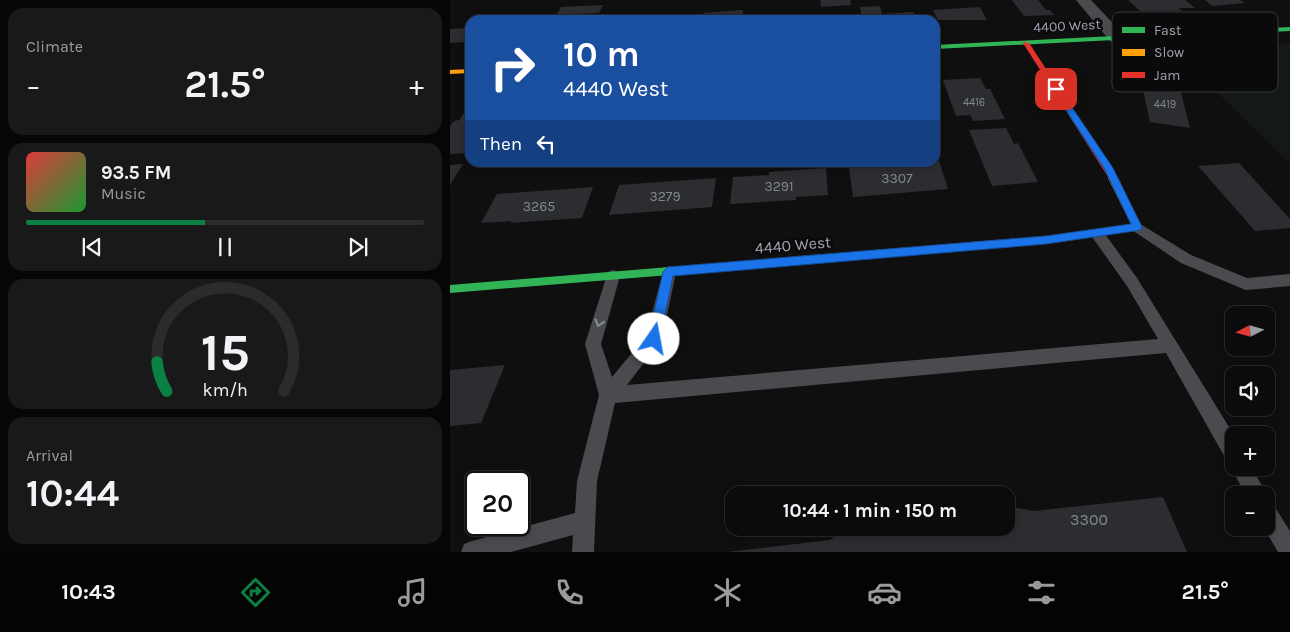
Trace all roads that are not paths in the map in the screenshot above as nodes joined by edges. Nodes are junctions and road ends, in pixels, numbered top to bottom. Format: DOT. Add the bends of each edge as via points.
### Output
graph roads {
  1 [pos="1084,0"];
  2 [pos="1112,32"];
  3 [pos="1112,38"];
  4 [pos="1026,43"];
  5 [pos="940,47"];
  6 [pos="465,71"];
  7 [pos="450,72"];
  8 [pos="1137,227"];
  9 [pos="1096,234"];
  10 [pos="668,272"];
  11 [pos="613,276"];
  12 [pos="1290,280"];
  13 [pos="450,289"];
  14 [pos="1171,345"];
  15 [pos="608,395"];
  16 [pos="1225,438"];
  17 [pos="585,521"];
  18 [pos="1275,526"];
  19 [pos="472,552"];
  20 [pos="583,552"];
  21 [pos="1290,552"];
  1 -- 2 [label="street"];
  3 -- 4 [label="street, 4400 West"];
  4 -- 5 [label="street, 4400 West"];
  4 -- 8 [label="street" via="1109,168"];
  6 -- 7 [label="street"];
  8 -- 9 [label="street, 4440 West"];
  8 -- 12 [label="lane" via="1186,259 1246,284"];
  9 -- 10 [label="street, 4440 West"];
  9 -- 14 [label="lane" via="1132,282"];
  10 -- 11 [label="street, 4440 West"];
  10 -- 15 [label="lane" via="654,339"];
  11 -- 13 [label="street, 4440 West"];
  11 -- 15 [label="lane, one-way" via="592,344"];
  14 -- 15 [label="lane"];
  14 -- 16 [label="lane"];
  15 -- 17 [label="lane" via="586,481"];
  17 -- 19 [label="lane"];
  17 -- 20 [label="lane"];
  18 -- 21 [label="lane"];
}
